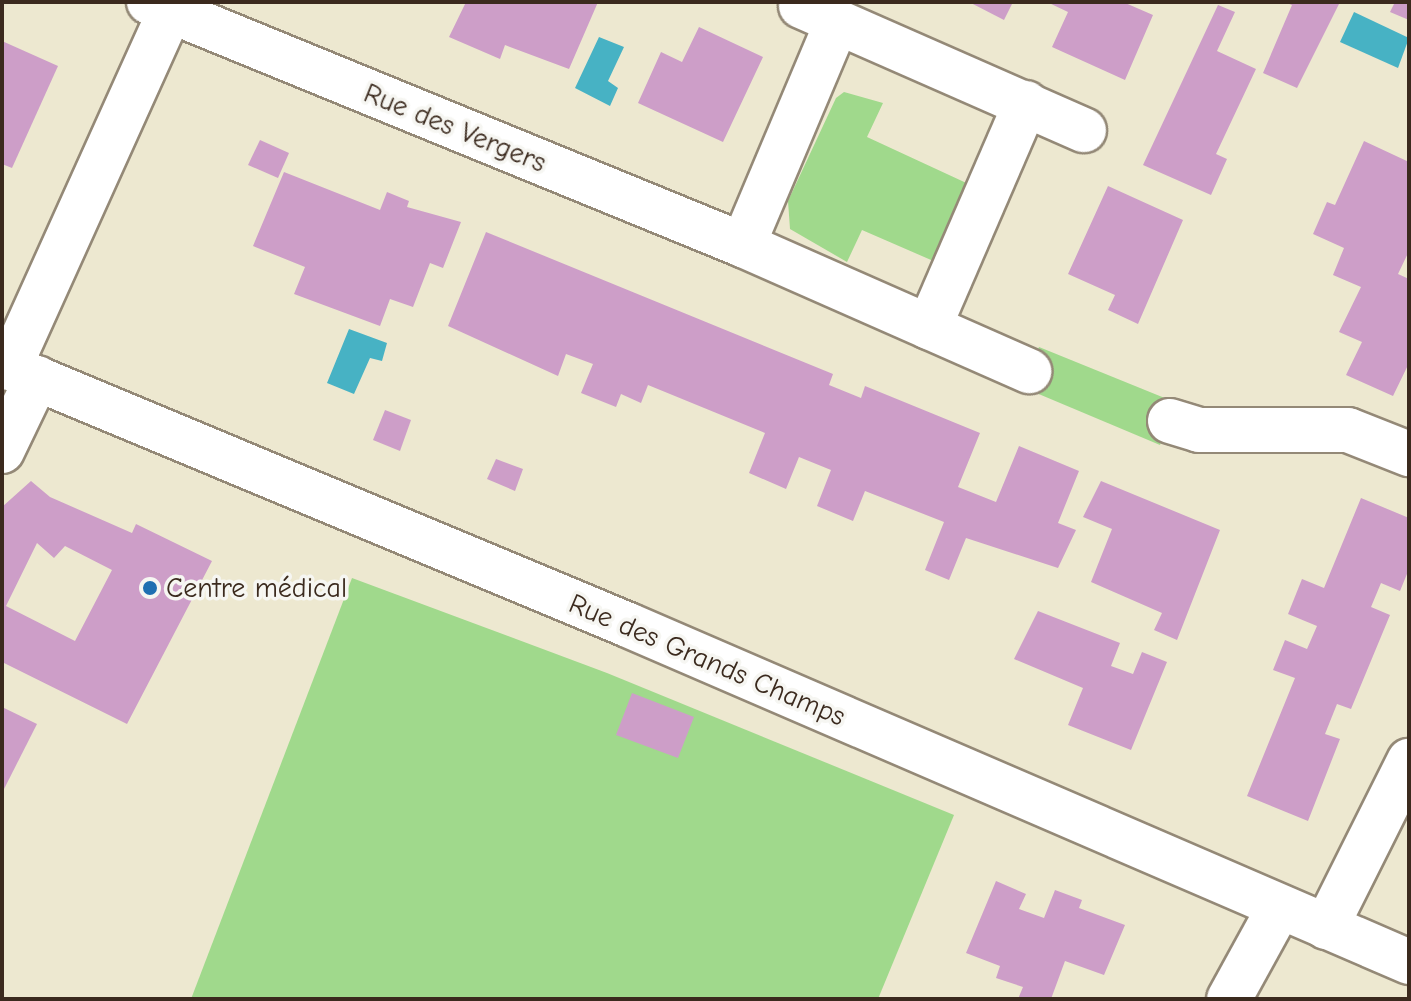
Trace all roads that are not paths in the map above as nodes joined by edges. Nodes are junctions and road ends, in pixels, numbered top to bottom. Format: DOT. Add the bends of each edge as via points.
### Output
graph roads {
  1 [pos="163,5"];
  2 [pos="1026,103"];
  3 [pos="1084,130"];
  4 [pos="743,245"];
  5 [pos="929,327"];
  6 [pos="16,370"];
  7 [pos="1029,371"];
  8 [pos="1170,421"];
  9 [pos="2,451"];
  10 [pos="1409,454"];
  11 [pos="1409,761"];
  12 [pos="1279,908"];
  13 [pos="1326,927"];
  14 [pos="1409,962"];
  15 [pos="1229,999"];
  1 -- 4 [label="street, Rue des Vergers"];
  1 -- 6 [label="street, Rue des Vergers"];
  2 -- 3 [label="street"];
  2 -- 4 [label="street" via="819,14"];
  2 -- 5 [label="street"];
  4 -- 5 [label="street, Rue des Vergers"];
  5 -- 7 [label="street, Rue des Vergers"];
  6 -- 9 [label="street, Rue des Vergers"];
  6 -- 12 [label="street, Rue des Grands Champs" via="628,625"];
  8 -- 10 [label="street" via="1199,430 1348,430"];
  11 -- 13 [label="street"];
  12 -- 13 [label="street, Rue des Grands Champs"];
  12 -- 15 [label="street"];
  13 -- 14 [label="street, Rue des Grands Champs"];
}
